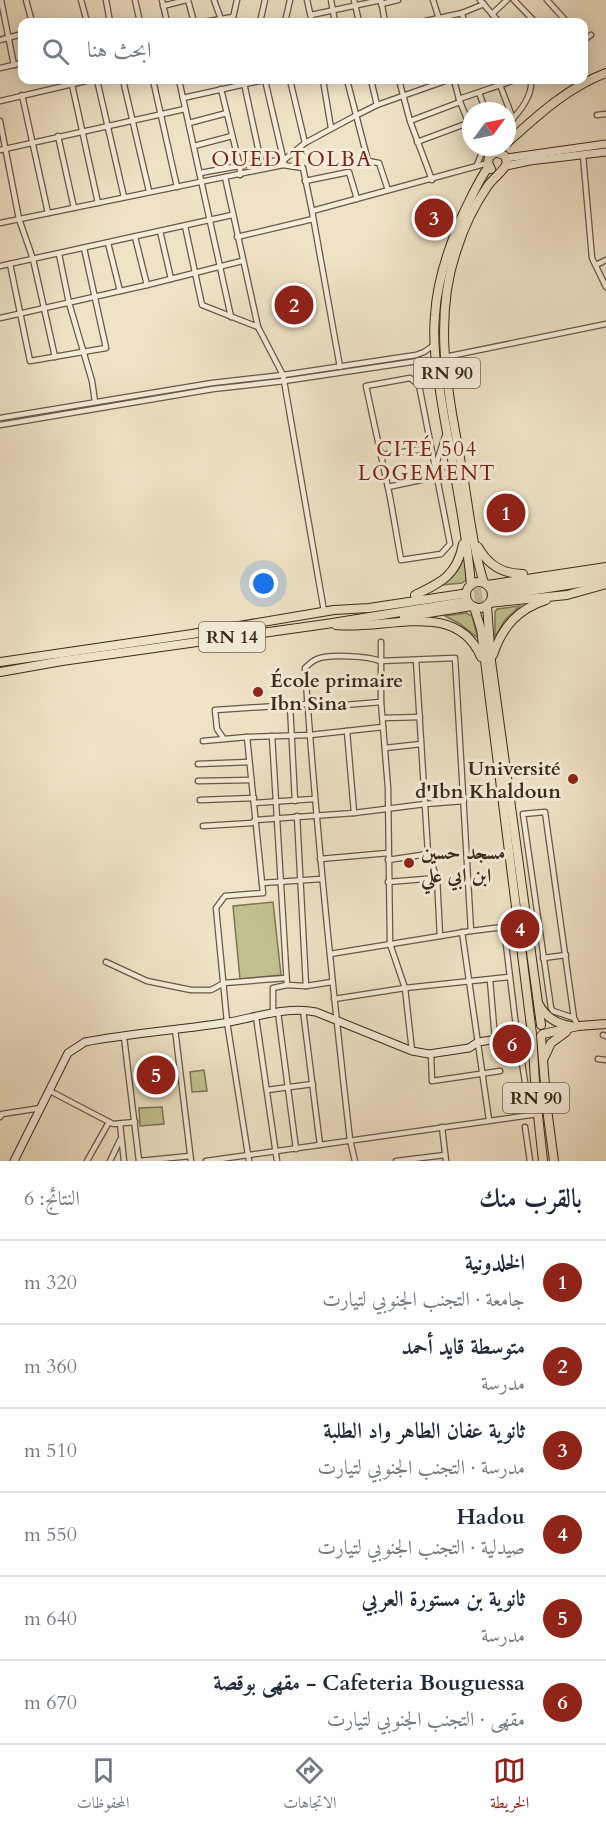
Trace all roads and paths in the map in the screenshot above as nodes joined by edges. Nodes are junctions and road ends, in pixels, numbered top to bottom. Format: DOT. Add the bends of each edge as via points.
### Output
graph roads {
  1 [pos="1,0"];
  2 [pos="26,0"];
  3 [pos="81,0"];
  4 [pos="106,0"];
  5 [pos="135,0"];
  6 [pos="187,0"];
  7 [pos="214,0"];
  8 [pos="237,0"];
  9 [pos="265,0"];
  10 [pos="290,0"];
  11 [pos="307,0"];
  12 [pos="331,0"];
  13 [pos="398,0"];
  14 [pos="433,0"];
  15 [pos="507,0"];
  16 [pos="514,0"];
  17 [pos="547,0"];
  18 [pos="355,2"];
  19 [pos="381,2"];
  20 [pos="482,2"];
  21 [pos="163,3"];
  22 [pos="333,10"];
  23 [pos="462,12"];
  24 [pos="492,14"];
  25 [pos="311,15"];
  26 [pos="31,18"];
  27 [pos="86,18"];
  28 [pos="109,18"];
  29 [pos="139,18"];
  30 [pos="166,18"];
  31 [pos="193,18"];
  32 [pos="220,18"];
  33 [pos="232,18"];
  34 [pos="261,18"];
  35 [pos="286,18"];
  36 [pos="311,18"];
  37 [pos="334,18"];
  38 [pos="358,18"];
  39 [pos="385,18"];
  40 [pos="439,18"];
  41 [pos="446,18"];
  42 [pos="463,18"];
  43 [pos="496,18"];
  44 [pos="531,18"];
  45 [pos="563,18"];
  46 [pos="18,35"];
  47 [pos="591,35"];
  48 [pos="588,37"];
  49 [pos="8,38"];
  50 [pos="0,40"];
  51 [pos="14,64"];
  52 [pos="18,64"];
  53 [pos="0,68"];
  54 [pos="606,73"];
  55 [pos="588,81"];
  56 [pos="64,84"];
  57 [pos="72,84"];
  58 [pos="98,84"];
  59 [pos="124,84"];
  60 [pos="154,84"];
  61 [pos="180,84"];
  62 [pos="235,84"];
  63 [pos="242,84"];
  64 [pos="270,84"];
  65 [pos="291,84"];
  66 [pos="324,84"];
  67 [pos="348,84"];
  68 [pos="372,84"];
  69 [pos="400,84"];
  70 [pos="427,84"];
  71 [pos="438,84"];
  72 [pos="455,84"];
  73 [pos="503,84"];
  74 [pos="531,84"];
  75 [pos="581,84"];
  76 [pos="500,85"];
  77 [pos="428,88"];
  78 [pos="221,89"];
  79 [pos="479,93"];
  80 [pos="22,95"];
  81 [pos="403,95"];
  82 [pos="183,98"];
  83 [pos="0,101"];
  84 [pos="460,101"];
  85 [pos="482,102"];
  86 [pos="507,102"];
  87 [pos="377,105"];
  88 [pos="462,106"];
  89 [pos="186,108"];
  90 [pos="227,113"];
  91 [pos="516,114"];
  92 [pos="606,114"];
  93 [pos="161,115"];
  94 [pos="597,115"];
  95 [pos="356,116"];
  96 [pos="132,120"];
  97 [pos="0,121"];
  98 [pos="410,121"];
  99 [pos="189,123"];
  100 [pos="462,125"];
  101 [pos="108,126"];
  102 [pos="331,128"];
  103 [pos="82,130"];
  104 [pos="521,131"];
  105 [pos="516,135"];
  106 [pos="58,136"];
  107 [pos="232,136"];
  108 [pos="33,142"];
  109 [pos="305,142"];
  110 [pos="417,142"];
  111 [pos="606,144"];
  112 [pos="194,146"];
  113 [pos="6,149"];
  114 [pos="0,150"];
  115 [pos="606,152"];
  116 [pos="583,155"];
  117 [pos="479,156"];
  118 [pos="484,156"];
  119 [pos="503,158"];
  120 [pos="261,162"];
  121 [pos="284,163"];
  122 [pos="488,163"];
  123 [pos="477,165"];
  124 [pos="240,167"];
  125 [pos="258,170"];
  126 [pos="200,174"];
  127 [pos="240,175"];
  128 [pos="225,177"];
  129 [pos="432,180"];
  130 [pos="305,181"];
  131 [pos="202,183"];
  132 [pos="177,187"];
  133 [pos="388,190"];
  134 [pos="149,191"];
  135 [pos="124,197"];
  136 [pos="357,199"];
  137 [pos="98,203"];
  138 [pos="74,208"];
  139 [pos="312,211"];
  140 [pos="48,213"];
  141 [pos="232,215"];
  142 [pos="19,219"];
  143 [pos="211,219"];
  144 [pos="313,219"];
  145 [pos="0,223"];
  146 [pos="185,226"];
  147 [pos="160,231"];
  148 [pos="135,237"];
  149 [pos="237,237"];
  150 [pos="108,243"];
  151 [pos="84,248"];
  152 [pos="59,254"];
  153 [pos="33,259"];
  154 [pos="606,260"];
  155 [pos="242,261"];
  156 [pos="10,264"];
  157 [pos="596,265"];
  158 [pos="0,266"];
  159 [pos="221,266"];
  160 [pos="195,273"];
  161 [pos="171,279"];
  162 [pos="147,285"];
  163 [pos="606,287"];
  164 [pos="120,291"];
  165 [pos="95,296"];
  166 [pos="69,303"];
  167 [pos="45,307"];
  168 [pos="20,314"];
  169 [pos="231,317"];
  170 [pos="0,318"];
  171 [pos="606,324"];
  172 [pos="258,327"];
  173 [pos="434,345"];
  174 [pos="82,352"];
  175 [pos="55,357"];
  176 [pos="445,357"];
  177 [pos="340,367"];
  178 [pos="437,367"];
  179 [pos="284,378"];
  180 [pos="167,393"];
  181 [pos="95,401"];
  182 [pos="97,407"];
  183 [pos="18,415"];
  184 [pos="0,418"];
  185 [pos="19,421"];
  186 [pos="0,425"];
  187 [pos="447,430"];
  188 [pos="431,448"];
  189 [pos="381,455"];
  190 [pos="435,468"];
  191 [pos="455,479"];
  192 [pos="388,487"];
  193 [pos="468,534"];
  194 [pos="606,567"];
  195 [pos="562,573"];
  196 [pos="606,573"];
  197 [pos="485,584"];
  198 [pos="606,584"];
  199 [pos="466,592"];
  200 [pos="567,595"];
  201 [pos="415,596"];
  202 [pos="488,604"];
  203 [pos="473,606"];
  204 [pos="334,610"];
  205 [pos="324,612"];
  206 [pos="326,624"];
  207 [pos="381,642"];
  208 [pos="36,657"];
  209 [pos="416,660"];
  210 [pos="380,661"];
  211 [pos="0,662"];
  212 [pos="488,663"];
  213 [pos="38,666"];
  214 [pos="0,672"];
  215 [pos="381,702"];
  216 [pos="290,705"];
  217 [pos="308,706"];
  218 [pos="420,717"];
  219 [pos="382,718"];
  220 [pos="383,727"];
  221 [pos="347,732"];
  222 [pos="310,735"];
  223 [pos="272,736"];
  224 [pos="290,736"];
  225 [pos="247,737"];
  226 [pos="224,739"];
  227 [pos="203,741"];
  228 [pos="421,744"];
  229 [pos="385,748"];
  230 [pos="249,762"];
  231 [pos="198,764"];
  232 [pos="251,780"];
  233 [pos="198,781"];
  234 [pos="314,799"];
  235 [pos="200,800"];
  236 [pos="254,800"];
  237 [pos="295,801"];
  238 [pos="464,801"];
  239 [pos="275,802"];
  240 [pos="425,804"];
  241 [pos="387,809"];
  242 [pos="354,813"];
  243 [pos="316,815"];
  244 [pos="297,816"];
  245 [pos="277,818"];
  246 [pos="255,820"];
  247 [pos="203,826"];
  248 [pos="388,853"];
  249 [pos="428,854"];
  250 [pos="320,859"];
  251 [pos="388,860"];
  252 [pos="437,878"];
  253 [pos="321,879"];
  254 [pos="300,881"];
  255 [pos="281,882"];
  256 [pos="388,882"];
  257 [pos="262,883"];
  258 [pos="519,926"];
  259 [pos="504,928"];
  260 [pos="471,931"];
  261 [pos="462,932"];
  262 [pos="440,936"];
  263 [pos="390,944"];
  264 [pos="330,954"];
  265 [pos="566,955"];
  266 [pos="543,958"];
  267 [pos="106,962"];
  268 [pos="510,977"];
  269 [pos="286,978"];
  270 [pos="490,980"];
  271 [pos="468,981"];
  272 [pos="332,982"];
  273 [pos="224,983"];
  274 [pos="287,985"];
  275 [pos="306,986"];
  276 [pos="405,988"];
  277 [pos="334,999"];
  278 [pos="538,1003"];
  279 [pos="303,1009"];
  280 [pos="276,1012"];
  281 [pos="256,1017"];
  282 [pos="574,1018"];
  283 [pos="336,1021"];
  284 [pos="227,1022"];
  285 [pos="606,1024"];
  286 [pos="578,1026"];
  287 [pos="175,1029"];
  288 [pos="538,1031"];
  289 [pos="518,1036"];
  290 [pos="124,1037"];
  291 [pos="495,1040"];
  292 [pos="478,1042"];
  293 [pos="412,1051"];
  294 [pos="431,1054"];
  295 [pos="598,1059"];
  296 [pos="606,1060"];
  297 [pos="542,1064"];
  298 [pos="500,1071"];
  299 [pos="481,1073"];
  300 [pos="313,1084"];
  301 [pos="289,1086"];
  302 [pos="267,1090"];
  303 [pos="50,1091"];
  304 [pos="41,1108"];
  305 [pos="534,1114"];
  306 [pos="0,1118"];
  307 [pos="489,1120"];
  308 [pos="109,1122"];
  309 [pos="135,1122"];
  310 [pos="120,1124"];
  311 [pos="442,1127"];
  312 [pos="525,1127"];
  313 [pos="121,1137"];
  314 [pos="350,1140"];
  315 [pos="320,1145"];
  316 [pos="296,1149"];
  317 [pos="276,1152"];
  318 [pos="446,1158"];
  319 [pos="190,1159"];
  320 [pos="248,1159"];
  321 [pos="421,1160"];
  322 [pos="14,1161"];
  323 [pos="87,1161"];
  324 [pos="111,1161"];
  325 [pos="124,1161"];
  326 [pos="139,1161"];
  327 [pos="206,1161"];
  328 [pos="277,1161"];
  329 [pos="355,1161"];
  330 [pos="396,1161"];
  331 [pos="531,1161"];
  332 [pos="543,1161"];
  333 [pos="554,1161"];
  1 -- 49 [label="street"];
  2 -- 26 [label="street"];
  3 -- 27 [label="street"];
  4 -- 28 [label="street"];
  5 -- 29 [label="street"];
  6 -- 21 [label="street"];
  6 -- 31 [label="street"];
  7 -- 32 [label="street"];
  8 -- 33 [label="street"];
  9 -- 34 [label="street"];
  10 -- 35 [label="street"];
  11 -- 25 [label="street"];
  12 -- 22 [label="street"];
  13 -- 19 [label="street"];
  14 -- 40 [label="street"];
  15 -- 24 [label="street"];
  16 -- 44 [label="street"];
  17 -- 45 [label="street"];
  18 -- 19 [label="street"];
  18 -- 22 [label="street"];
  18 -- 38 [label="street"];
  19 -- 39 [label="street"];
  20 -- 23 [label="street"];
  20 -- 24 [label="street"];
  21 -- 30 [label="street"];
  22 -- 25 [label="street"];
  22 -- 37 [label="street"];
  23 -- 41 [label="street"];
  23 -- 42 [label="street"];
  24 -- 43 [label="street"];
  25 -- 36 [label="street"];
  46 -- 49 [label="street"];
  47 -- 48 [label="street"];
  49 -- 50 [label="street"];
  49 -- 51 [label="street"];
  51 -- 52 [label="street"];
  51 -- 53 [label="street"];
  54 -- 55 [label="highway, RN 90"];
  56 -- 80 [label="street"];
  57 -- 103 [label="street"];
  58 -- 101 [label="street"];
  59 -- 96 [label="street"];
  60 -- 93 [label="street"];
  61 -- 82 [label="street"];
  62 -- 78 [label="street"];
  63 -- 120 [label="street"];
  64 -- 121 [label="street"];
  65 -- 109 [label="street"];
  66 -- 102 [label="street"];
  67 -- 95 [label="street"];
  68 -- 87 [label="street"];
  69 -- 81 [label="street"];
  70 -- 77 [label="street"];
  71 -- 77 [label="street"];
  72 -- 84 [label="street"];
  73 -- 76 [label="street"];
  74 -- 91 [label="street" via="531,91"];
  75 -- 104 [label="highway, RN 90"];
  76 -- 79 [label="street"];
  76 -- 86 [label="street"];
  77 -- 81 [label="street"];
  78 -- 82 [label="street"];
  78 -- 90 [label="street"];
  79 -- 84 [label="street"];
  79 -- 85 [label="street"];
  80 -- 83 [label="street"];
  80 -- 108 [label="street"];
  81 -- 87 [label="street"];
  81 -- 98 [label="street"];
  82 -- 89 [label="street"];
  84 -- 88 [label="street"];
  84 -- 98 [label="street"];
  87 -- 95 [label="street"];
  89 -- 93 [label="street"];
  89 -- 99 [label="street"];
  90 -- 99 [label="street"];
  90 -- 107 [label="street"];
  92 -- 94 [label="street"];
  93 -- 96 [label="street"];
  93 -- 132 [label="street"];
  95 -- 102 [label="street"];
  95 -- 133 [label="street" via="368,161 379,163"];
  96 -- 101 [label="street"];
  96 -- 134 [label="street"];
  97 -- 113 [label="street"];
  98 -- 110 [label="street"];
  99 -- 112 [label="street"];
  100 -- 110 [label="street"];
  101 -- 103 [label="street"];
  101 -- 135 [label="street"];
  102 -- 109 [label="street"];
  103 -- 106 [label="street"];
  103 -- 137 [label="street"];
  104 -- 105 [label="highway, RN 90"];
  104 -- 119 [label="highway, RN 90"];
  106 -- 108 [label="street"];
  106 -- 138 [label="street"];
  107 -- 112 [label="street"];
  107 -- 124 [label="street"];
  108 -- 113 [label="street"];
  108 -- 140 [label="street"];
  109 -- 121 [label="street"];
  110 -- 129 [label="street"];
  111 -- 119 [label="street"];
  112 -- 126 [label="street"];
  113 -- 114 [label="street"];
  113 -- 142 [label="street"];
  115 -- 116 [label="street"];
  116 -- 119 [label="street"];
  116 -- 157 [label="street" via="592,258"];
  117 -- 123 [label="street"];
  118 -- 122 [label="street"];
  119 -- 122 [label="highway" via="491,155"];
  119 -- 122 [label="highway" via="494,171"];
  119 -- 176 [label="highway, RN 90" via="474,208 451,268 444,309"];
  120 -- 121 [label="street"];
  120 -- 124 [label="street"];
  120 -- 125 [label="street"];
  121 -- 125 [label="street"];
  121 -- 130 [label="street" via="303,168"];
  122 -- 123 [label="street"];
  122 -- 173 [label="highway, RN 90" via="440,277"];
  123 -- 129 [label="street"];
  124 -- 126 [label="street"];
  124 -- 127 [label="street"];
  125 -- 127 [label="street"];
  126 -- 131 [label="street"];
  127 -- 128 [label="street"];
  128 -- 131 [label="street"];
  128 -- 141 [label="street"];
  129 -- 133 [label="street"];
  130 -- 136 [label="street" via="349,172"];
  130 -- 139 [label="street"];
  131 -- 132 [label="street"];
  131 -- 143 [label="street"];
  132 -- 134 [label="street"];
  133 -- 136 [label="street"];
  134 -- 135 [label="street"];
  135 -- 137 [label="street"];
  136 -- 139 [label="street"];
  137 -- 138 [label="street"];
  138 -- 140 [label="street"];
  139 -- 144 [label="street"];
  140 -- 142 [label="street"];
  141 -- 143 [label="street"];
  141 -- 149 [label="street"];
  142 -- 145 [label="street"];
  142 -- 153 [label="street"];
  143 -- 146 [label="street"];
  143 -- 159 [label="street"];
  144 -- 149 [label="street"];
  144 -- 177 [label="street"];
  146 -- 147 [label="street"];
  146 -- 160 [label="street"];
  147 -- 148 [label="street"];
  147 -- 161 [label="street"];
  148 -- 150 [label="street"];
  148 -- 162 [label="street"];
  149 -- 155 [label="street"];
  150 -- 151 [label="street"];
  150 -- 164 [label="street"];
  151 -- 152 [label="street"];
  151 -- 165 [label="street"];
  152 -- 153 [label="street"];
  152 -- 166 [label="street"];
  153 -- 156 [label="street"];
  153 -- 167 [label="street"];
  154 -- 157 [label="street"];
  155 -- 159 [label="street"];
  155 -- 172 [label="street"];
  156 -- 158 [label="street"];
  156 -- 168 [label="street"];
  157 -- 163 [label="street"];
  159 -- 160 [label="street"];
  159 -- 169 [label="street"];
  160 -- 161 [label="street"];
  160 -- 169 [label="street" via="202,305"];
  161 -- 162 [label="street"];
  162 -- 164 [label="street"];
  164 -- 165 [label="street"];
  165 -- 166 [label="street"];
  165 -- 174 [label="street" via="106,348"];
  166 -- 167 [label="street"];
  166 -- 174 [label="street"];
  167 -- 168 [label="street"];
  167 -- 175 [label="street"];
  168 -- 170 [label="street"];
  168 -- 175 [label="street" via="30,361"];
  169 -- 172 [label="street"];
  171 -- 176 [label="street"];
  172 -- 179 [label="street"];
  173 -- 177 [label="street" via="419,354"];
  173 -- 178 [label="highway, RN 90"];
  174 -- 175 [label="street"];
  174 -- 181 [label="street"];
  176 -- 193 [label="highway, RN 90"];
  177 -- 179 [label="street"];
  178 -- 179 [label="street" via="421,360"];
  178 -- 187 [label="highway, RN 90"];
  179 -- 180 [label="street"];
  179 -- 205 [label="street"];
  180 -- 181 [label="street"];
  180 -- 182 [label="street"];
  181 -- 182 [label="street"];
  181 -- 183 [label="street"];
  182 -- 185 [label="street"];
  183 -- 184 [label="street"];
  183 -- 185 [label="street"];
  185 -- 186 [label="street"];
  187 -- 190 [label="street"];
  187 -- 191 [label="highway, RN 90"];
  188 -- 189 [label="street"];
  188 -- 189 [label="street" via="419,385 410,378 366,386"];
  188 -- 190 [label="street"];
  189 -- 192 [label="street"];
  190 -- 191 [label="street"];
  190 -- 192 [label="street" via="430,478"];
  190 -- 192 [label="street" via="450,544 441,554 401,560"];
  191 -- 193 [label="highway, RN 90"];
  193 -- 195 [label="highway" via="499,570 517,574"];
  193 -- 197 [label="highway, RN 90"];
  193 -- 199 [label="highway, RN 90"];
  193 -- 201 [label="highway" via="460,559 446,579"];
  194 -- 195 [label="highway"];
  195 -- 197 [label="highway"];
  196 -- 198 [label="highway" via="499,592"];
  197 -- 199 [label="highway" via="477,582"];
  197 -- 202 [label="highway" via="491,591"];
  198 -- 200 [label="highway"];
  199 -- 201 [label="highway"];
  199 -- 203 [label="highway"];
  199 -- 204 [label="highway, RN 14"];
  199 -- 206 [label="highway, RN 14"];
  200 -- 202 [label="highway"];
  200 -- 212 [label="highway" via="530,606 514,618"];
  201 -- 204 [label="highway"];
  202 -- 203 [label="highway" via="481,608"];
  202 -- 212 [label="highway, RN 90"];
  203 -- 206 [label="highway" via="382,621"];
  203 -- 212 [label="highway, RN 90"];
  204 -- 205 [label="highway, RN 14"];
  205 -- 208 [label="highway, RN 14"];
  206 -- 212 [label="highway" via="440,622 463,632"];
  206 -- 213 [label="highway, RN 14"];
  207 -- 210 [label="street"];
  208 -- 211 [label="highway, RN 14"];
  208 -- 213 [label="highway"];
  209 -- 210 [label="street"];
  209 -- 218 [label="street"];
  209 -- 238 [label="street" via="455,658"];
  210 -- 215 [label="street"];
  210 -- 217 [label="street" via="369,656 319,658 310,662 305,668"];
  212 -- 258 [label="highway, RN 90"];
  212 -- 278 [label="highway, RN 90"];
  213 -- 214 [label="highway, RN 14"];
  215 -- 217 [label="street"];
  215 -- 219 [label="street"];
  216 -- 217 [label="street"];
  216 -- 224 [label="street"];
  216 -- 226 [label="street" via="215,710 217,729"];
  217 -- 222 [label="street"];
  218 -- 219 [label="street"];
  218 -- 228 [label="street"];
  219 -- 220 [label="street"];
  220 -- 221 [label="street"];
  220 -- 229 [label="street"];
  221 -- 222 [label="street"];
  221 -- 242 [label="street"];
  222 -- 224 [label="street"];
  222 -- 234 [label="street"];
  223 -- 224 [label="street"];
  223 -- 225 [label="street"];
  223 -- 239 [label="street"];
  224 -- 237 [label="street"];
  225 -- 226 [label="street"];
  225 -- 230 [label="street"];
  226 -- 227 [label="street"];
  228 -- 229 [label="street"];
  228 -- 240 [label="street"];
  229 -- 241 [label="street"];
  230 -- 231 [label="street"];
  230 -- 232 [label="street"];
  232 -- 233 [label="street"];
  232 -- 236 [label="street"];
  234 -- 237 [label="street"];
  234 -- 243 [label="street"];
  235 -- 236 [label="street"];
  236 -- 239 [label="street"];
  236 -- 246 [label="street"];
  237 -- 239 [label="street"];
  238 -- 240 [label="street"];
  238 -- 260 [label="street"];
  239 -- 245 [label="street"];
  240 -- 241 [label="street"];
  240 -- 249 [label="street"];
  241 -- 242 [label="street"];
  241 -- 248 [label="street"];
  242 -- 243 [label="street"];
  243 -- 244 [label="street"];
  243 -- 250 [label="street"];
  244 -- 245 [label="street"];
  244 -- 254 [label="street"];
  245 -- 246 [label="street"];
  245 -- 255 [label="street"];
  246 -- 247 [label="street"];
  246 -- 257 [label="street"];
  248 -- 250 [label="street"];
  248 -- 251 [label="street"];
  249 -- 251 [label="street"];
  249 -- 252 [label="street"];
  250 -- 253 [label="street"];
  251 -- 256 [label="street"];
  252 -- 256 [label="street"];
  252 -- 262 [label="street"];
  253 -- 254 [label="street"];
  253 -- 264 [label="street"];
  254 -- 255 [label="street"];
  254 -- 275 [label="street"];
  255 -- 257 [label="street"];
  255 -- 269 [label="street"];
  256 -- 263 [label="street"];
  257 -- 273 [label="street" via="263,893 225,896 216,908"];
  258 -- 259 [label="street"];
  258 -- 288 [label="highway, RN 90"];
  259 -- 260 [label="street"];
  259 -- 268 [label="street"];
  260 -- 261 [label="street"];
  261 -- 262 [label="street"];
  261 -- 271 [label="street"];
  262 -- 263 [label="street"];
  263 -- 264 [label="street"];
  263 -- 276 [label="street"];
  264 -- 272 [label="street"];
  265 -- 266 [label="street"];
  265 -- 266 [label="street" via="545,812 523,814"];
  265 -- 282 [label="street"];
  266 -- 282 [label="street" via="551,1008"];
  267 -- 273 [label="street" via="147,981 192,990 211,990"];
  268 -- 270 [label="street"];
  268 -- 289 [label="street"];
  269 -- 273 [label="street"];
  269 -- 274 [label="street"];
  270 -- 271 [label="street"];
  270 -- 291 [label="street"];
  271 -- 276 [label="street"];
  271 -- 292 [label="street"];
  272 -- 275 [label="street"];
  272 -- 277 [label="street"];
  273 -- 284 [label="street"];
  274 -- 275 [label="street"];
  274 -- 280 [label="street" via="273,988"];
  276 -- 277 [label="street"];
  276 -- 293 [label="street"];
  277 -- 283 [label="street"];
  278 -- 286 [label="main road" via="553,1020"];
  278 -- 288 [label="highway, RN 90"];
  279 -- 280 [label="street"];
  279 -- 283 [label="street"];
  279 -- 300 [label="street"];
  280 -- 281 [label="street"];
  280 -- 301 [label="street"];
  281 -- 284 [label="street"];
  281 -- 302 [label="street"];
  282 -- 286 [label="street"];
  283 -- 293 [label="street"];
  283 -- 314 [label="street"];
  284 -- 287 [label="street"];
  284 -- 320 [label="street"];
  285 -- 286 [label="main road"];
  286 -- 288 [label="main road"];
  286 -- 297 [label="main road" via="551,1042"];
  287 -- 290 [label="street"];
  287 -- 319 [label="street"];
  288 -- 289 [label="street"];
  288 -- 297 [label="highway, RN 90"];
  288 -- 305 [label="highway, RN 90"];
  289 -- 291 [label="street"];
  289 -- 305 [label="street"];
  290 -- 303 [label="street" via="85,1042 68,1053"];
  290 -- 309 [label="street"];
  291 -- 292 [label="street"];
  292 -- 294 [label="street" via="468,1048"];
  292 -- 299 [label="street"];
  293 -- 294 [label="street"];
  294 -- 299 [label="street" via="432,1081"];
  295 -- 296 [label="street"];
  297 -- 333 [label="highway, RN 90"];
  298 -- 299 [label="street"];
  299 -- 307 [label="street"];
  300 -- 301 [label="street"];
  300 -- 315 [label="street"];
  301 -- 302 [label="street"];
  301 -- 316 [label="street"];
  302 -- 317 [label="street"];
  303 -- 304 [label="street"];
  303 -- 308 [label="street"];
  304 -- 306 [label="street" via="2,1114"];
  304 -- 322 [label="street"];
  305 -- 307 [label="street"];
  305 -- 332 [label="highway, RN 90"];
  307 -- 311 [label="street"];
  308 -- 310 [label="street"];
  308 -- 323 [label="street"];
  309 -- 310 [label="street"];
  309 -- 326 [label="street"];
  310 -- 313 [label="street"];
  311 -- 314 [label="street"];
  311 -- 318 [label="street"];
  312 -- 331 [label="street"];
  313 -- 324 [label="street"];
  313 -- 325 [label="street"];
  314 -- 315 [label="street"];
  314 -- 329 [label="street"];
  315 -- 316 [label="street"];
  316 -- 317 [label="street"];
  317 -- 320 [label="street"];
  317 -- 328 [label="street"];
  318 -- 321 [label="street"];
  319 -- 326 [label="street"];
  320 -- 327 [label="street"];
  321 -- 330 [label="street"];
}
